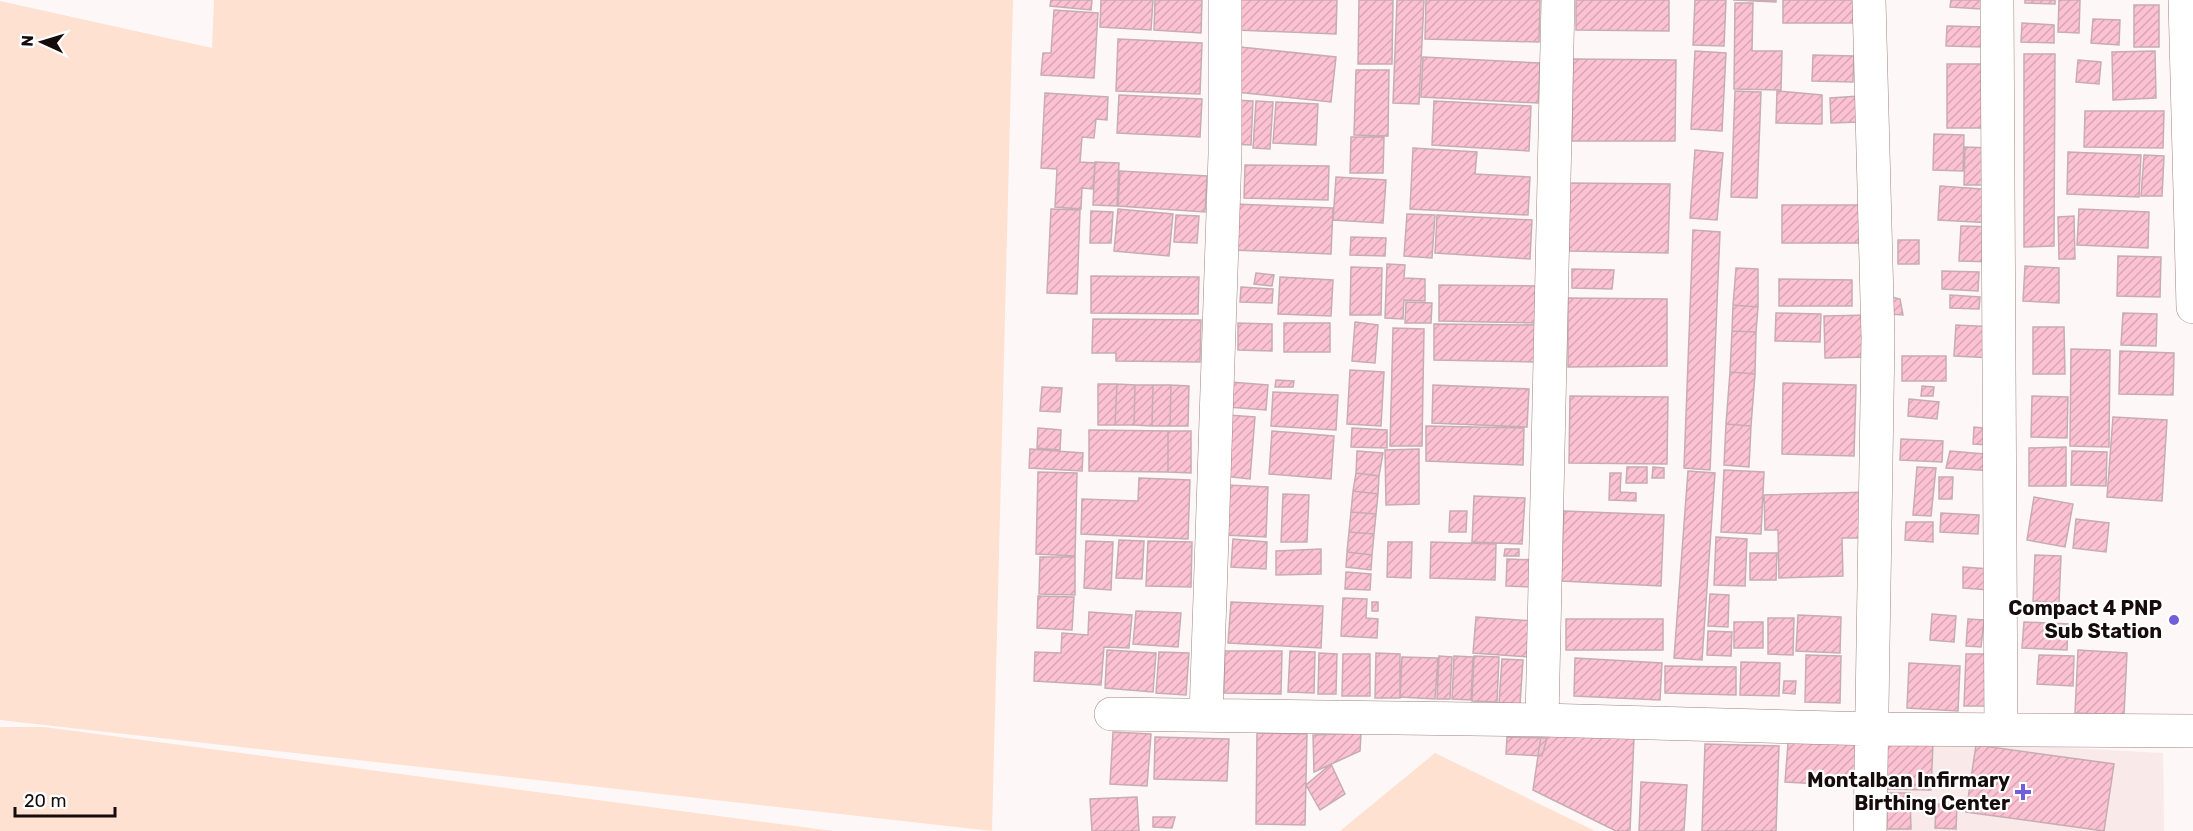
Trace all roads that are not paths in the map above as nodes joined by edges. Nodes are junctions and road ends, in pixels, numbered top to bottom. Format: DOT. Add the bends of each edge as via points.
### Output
graph roads {
  1 [pos="1225,0"];
  2 [pos="1558,0"];
  3 [pos="1869,0"];
  4 [pos="1997,0"];
  5 [pos="2185,0"];
  6 [pos="2193,307"];
  7 [pos="1111,714"];
  8 [pos="1206,714"];
  9 [pos="1542,720"];
  10 [pos="1873,729"];
  11 [pos="2001,730"];
  12 [pos="2193,731"];
  13 [pos="1870,831"];
  1 -- 8 [label="street" via="1224,166"];
  2 -- 9 [label="street"];
  3 -- 10 [label="street" via="1878,338"];
  4 -- 11 [label="street"];
  5 -- 6 [label="street"];
  7 -- 8 [label="street"];
  8 -- 9 [label="street"];
  9 -- 10 [label="street"];
  10 -- 11 [label="street"];
  10 -- 13 [label="street"];
  11 -- 12 [label="street"];
}
